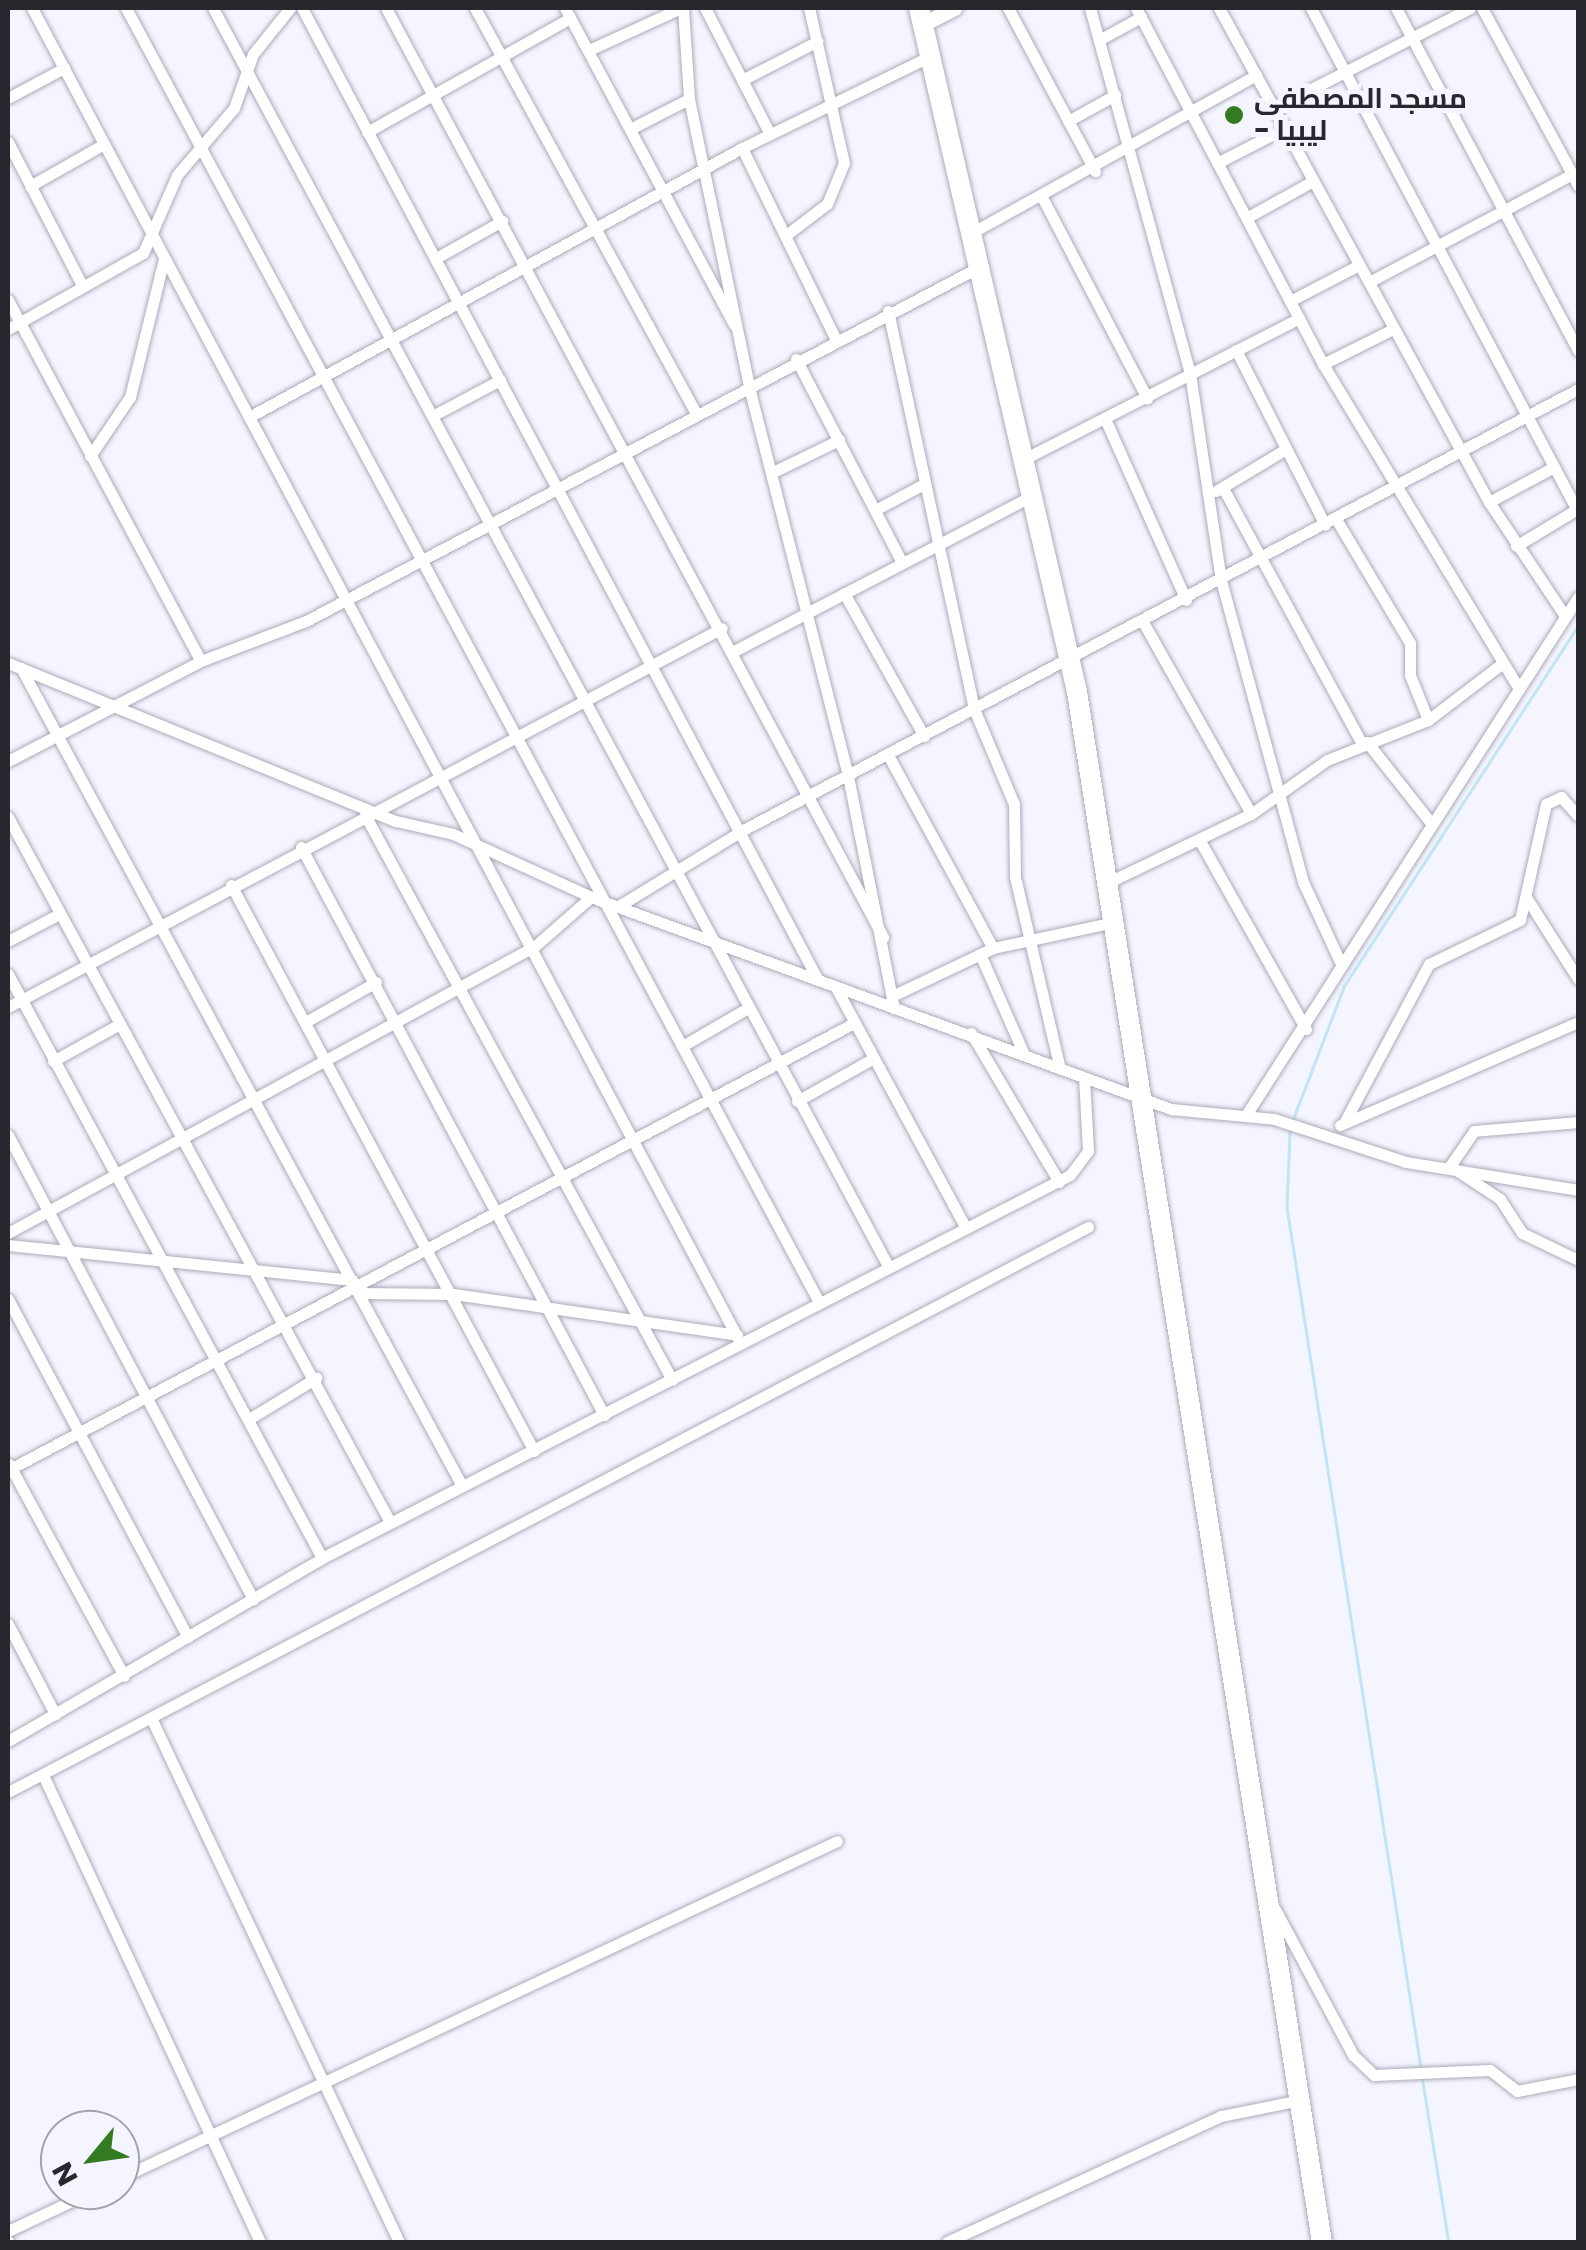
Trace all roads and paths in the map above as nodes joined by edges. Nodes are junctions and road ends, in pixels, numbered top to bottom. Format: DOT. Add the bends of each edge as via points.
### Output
graph roads {
  1 [pos="32,8"];
  2 [pos="126,8"];
  3 [pos="213,8"];
  4 [pos="290,8"];
  5 [pos="302,8"];
  6 [pos="386,8"];
  7 [pos="474,8"];
  8 [pos="682,8"];
  9 [pos="705,8"];
  10 [pos="809,8"];
  11 [pos="954,8"];
  12 [pos="1008,8"];
  13 [pos="1090,8"];
  14 [pos="1219,8"];
  15 [pos="1310,8"];
  16 [pos="1396,8"];
  17 [pos="1470,8"];
  18 [pos="1482,8"];
  19 [pos="1138,12"];
  20 [pos="568,13"];
  21 [pos="921,16"];
  22 [pos="1412,39"];
  23 [pos="1099,40"];
  24 [pos="818,41"];
  25 [pos="589,50"];
  26 [pos="931,56"];
  27 [pos="502,57"];
  28 [pos="246,67"];
  29 [pos="64,68"];
  30 [pos="1346,74"];
  31 [pos="1256,75"];
  32 [pos="742,80"];
  33 [pos="1115,95"];
  34 [pos="433,96"];
  35 [pos="8,98"];
  36 [pos="689,99"];
  37 [pos="833,101"];
  38 [pos="1274,108"];
  39 [pos="1193,114"];
  40 [pos="1068,121"];
  41 [pos="632,128"];
  42 [pos="1284,128"];
  43 [pos="367,132"];
  44 [pos="770,134"];
  45 [pos="8,142"];
  46 [pos="104,144"];
  47 [pos="742,148"];
  48 [pos="200,149"];
  49 [pos="1132,151"];
  50 [pos="1219,162"];
  51 [pos="706,168"];
  52 [pos="1094,171"];
  53 [pos="1576,178"];
  54 [pos="1313,181"];
  55 [pos="30,186"];
  56 [pos="664,191"];
  57 [pos="1044,199"];
  58 [pos="1504,209"];
  59 [pos="1248,217"];
  60 [pos="502,222"];
  61 [pos="597,230"];
  62 [pos="973,232"];
  63 [pos="152,234"];
  64 [pos="786,235"];
  65 [pos="1438,243"];
  66 [pos="164,257"];
  67 [pos="436,258"];
  68 [pos="1358,265"];
  69 [pos="981,266"];
  70 [pos="526,268"];
  71 [pos="1369,282"];
  72 [pos="83,288"];
  73 [pos="8,300"];
  74 [pos="1290,301"];
  75 [pos="460,302"];
  76 [pos="888,311"];
  77 [pos="1299,318"];
  78 [pos="14,326"];
  79 [pos="1393,329"];
  80 [pos="740,338"];
  81 [pos="834,338"];
  82 [pos="393,339"];
  83 [pos="1236,350"];
  84 [pos="1578,351"];
  85 [pos="796,359"];
  86 [pos="1323,364"];
  87 [pos="1190,373"];
  88 [pos="327,375"];
  89 [pos="500,380"];
  90 [pos="749,383"];
  91 [pos="1578,389"];
  92 [pos="1147,398"];
  93 [pos="696,411"];
  94 [pos="434,415"];
  95 [pos="249,417"];
  96 [pos="1526,417"];
  97 [pos="1106,422"];
  98 [pos="838,440"];
  99 [pos="624,447"];
  100 [pos="1286,450"];
  101 [pos="1462,453"];
  102 [pos="90,456"];
  103 [pos="1026,458"];
  104 [pos="1554,467"];
  105 [pos="771,473"];
  106 [pos="556,484"];
  107 [pos="924,484"];
  108 [pos="1224,488"];
  109 [pos="1396,488"];
  110 [pos="1035,494"];
  111 [pos="1208,495"];
  112 [pos="1488,502"];
  113 [pos="875,510"];
  114 [pos="1578,511"];
  115 [pos="489,519"];
  116 [pos="1330,522"];
  117 [pos="936,545"];
  118 [pos="1516,546"];
  119 [pos="418,556"];
  120 [pos="1265,557"];
  121 [pos="902,563"];
  122 [pos="1221,580"];
  123 [pos="844,593"];
  124 [pos="344,597"];
  125 [pos="1578,597"];
  126 [pos="1186,600"];
  127 [pos="806,613"];
  128 [pos="1565,616"];
  129 [pos="1143,622"];
  130 [pos="722,628"];
  131 [pos="734,651"];
  132 [pos="1071,660"];
  133 [pos="201,661"];
  134 [pos="8,663"];
  135 [pos="651,665"];
  136 [pos="1499,666"];
  137 [pos="21,668"];
  138 [pos="1517,686"];
  139 [pos="585,700"];
  140 [pos="108,706"];
  141 [pos="974,709"];
  142 [pos="1428,720"];
  143 [pos="516,736"];
  144 [pos="924,736"];
  145 [pos="60,737"];
  146 [pos="1365,743"];
  147 [pos="888,755"];
  148 [pos="8,761"];
  149 [pos="848,776"];
  150 [pos="435,778"];
  151 [pos="1279,796"];
  152 [pos="813,798"];
  153 [pos="368,813"];
  154 [pos="1250,814"];
  155 [pos="8,816"];
  156 [pos="1578,816"];
  157 [pos="1431,823"];
  158 [pos="743,830"];
  159 [pos="1200,841"];
  160 [pos="302,847"];
  161 [pos="486,852"];
  162 [pos="676,868"];
  163 [pos="1110,881"];
  164 [pos="231,885"];
  165 [pos="1526,896"];
  166 [pos="597,899"];
  167 [pos="617,907"];
  168 [pos="59,914"];
  169 [pos="1117,922"];
  170 [pos="162,925"];
  171 [pos="1031,936"];
  172 [pos="883,938"];
  173 [pos="707,940"];
  174 [pos="8,941"];
  175 [pos="536,946"];
  176 [pos="993,948"];
  177 [pos="980,954"];
  178 [pos="86,964"];
  179 [pos="1341,964"];
  180 [pos="8,974"];
  181 [pos="1578,979"];
  182 [pos="818,980"];
  183 [pos="376,982"];
  184 [pos="463,985"];
  185 [pos="835,986"];
  186 [pos="22,1000"];
  187 [pos="893,1002"];
  188 [pos="8,1008"];
  189 [pos="746,1009"];
  190 [pos="396,1018"];
  191 [pos="309,1020"];
  192 [pos="1578,1022"];
  193 [pos="852,1024"];
  194 [pos="118,1025"];
  195 [pos="1306,1028"];
  196 [pos="971,1033"];
  197 [pos="684,1044"];
  198 [pos="329,1054"];
  199 [pos="1024,1054"];
  200 [pos="872,1058"];
  201 [pos="54,1061"];
  202 [pos="779,1066"];
  203 [pos="1060,1069"];
  204 [pos="1084,1078"];
  205 [pos="256,1094"];
  206 [pos="714,1097"];
  207 [pos="1144,1097"];
  208 [pos="798,1100"];
  209 [pos="1246,1115"];
  210 [pos="1344,1122"];
  211 [pos="1578,1122"];
  212 [pos="1327,1130"];
  213 [pos="8,1134"];
  214 [pos="182,1135"];
  215 [pos="634,1139"];
  216 [pos="1450,1166"];
  217 [pos="119,1171"];
  218 [pos="566,1176"];
  219 [pos="1059,1182"];
  220 [pos="1578,1190"];
  221 [pos="46,1209"];
  222 [pos="496,1214"];
  223 [pos="965,1226"];
  224 [pos="1088,1227"];
  225 [pos="8,1232"];
  226 [pos="8,1245"];
  227 [pos="432,1250"];
  228 [pos="68,1253"];
  229 [pos="1578,1260"];
  230 [pos="887,1264"];
  231 [pos="172,1266"];
  232 [pos="257,1273"];
  233 [pos="356,1287"];
  234 [pos="454,1294"];
  235 [pos="8,1299"];
  236 [pos="819,1302"];
  237 [pos="550,1310"];
  238 [pos="641,1321"];
  239 [pos="286,1323"];
  240 [pos="739,1340"];
  241 [pos="219,1360"];
  242 [pos="316,1378"];
  243 [pos="672,1380"];
  244 [pos="146,1400"];
  245 [pos="604,1415"];
  246 [pos="248,1419"];
  247 [pos="76,1435"];
  248 [pos="534,1450"];
  249 [pos="9,1467"];
  250 [pos="462,1486"];
  251 [pos="390,1522"];
  252 [pos="322,1558"];
  253 [pos="253,1599"];
  254 [pos="8,1624"];
  255 [pos="188,1637"];
  256 [pos="124,1676"];
  257 [pos="55,1714"];
  258 [pos="152,1722"];
  259 [pos="8,1741"];
  260 [pos="43,1775"];
  261 [pos="8,1792"];
  262 [pos="837,1841"];
  263 [pos="1268,1894"];
  264 [pos="1578,2080"];
  265 [pos="324,2082"];
  266 [pos="1300,2100"];
  267 [pos="210,2136"];
  268 [pos="140,2169"];
  269 [pos="52,2210"];
  270 [pos="8,2231"];
  271 [pos="260,2242"];
  272 [pos="399,2242"];
  273 [pos="947,2242"];
  274 [pos="1322,2242"];
  1 -- 29 [label="street"];
  2 -- 48 [label="street"];
  3 -- 28 [label="street"];
  4 -- 28 [label="street"];
  5 -- 43 [label="street"];
  6 -- 34 [label="street"];
  7 -- 27 [label="street"];
  8 -- 25 [label="street"];
  8 -- 36 [label="street"];
  9 -- 32 [label="street"];
  10 -- 24 [label="street"];
  11 -- 21 [label="street"];
  12 -- 40 [label="street"];
  13 -- 23 [label="street"];
  14 -- 31 [label="street"];
  15 -- 30 [label="street"];
  16 -- 22 [label="street"];
  17 -- 22 [label="street"];
  18 -- 53 [label="street"];
  19 -- 23 [label="street"];
  19 -- 39 [label="street"];
  20 -- 25 [label="street"];
  20 -- 27 [label="street"];
  21 -- 26 [label="highway"];
  22 -- 30 [label="street"];
  22 -- 58 [label="street"];
  23 -- 33 [label="street"];
  24 -- 32 [label="street"];
  24 -- 37 [label="street"];
  25 -- 41 [label="street"];
  26 -- 37 [label="street"];
  26 -- 62 [label="highway"];
  27 -- 34 [label="street"];
  27 -- 61 [label="street"];
  28 -- 48 [label="street" via="234,108"];
  28 -- 82 [label="street"];
  29 -- 35 [label="street"];
  29 -- 46 [label="street"];
  30 -- 38 [label="street"];
  30 -- 65 [label="street"];
  31 -- 38 [label="street"];
  31 -- 39 [label="street"];
  32 -- 44 [label="street"];
  33 -- 40 [label="street"];
  33 -- 49 [label="street"];
  34 -- 43 [label="street"];
  34 -- 60 [label="street"];
  36 -- 41 [label="street"];
  36 -- 51 [label="street"];
  37 -- 44 [label="street"];
  37 -- 64 [label="street" via="839,185"];
  38 -- 42 [label="street"];
  39 -- 49 [label="street"];
  39 -- 50 [label="street"];
  40 -- 52 [label="street"];
  41 -- 56 [label="street"];
  42 -- 50 [label="street"];
  42 -- 54 [label="street"];
  43 -- 67 [label="street"];
  44 -- 47 [label="street"];
  45 -- 55 [label="street"];
  46 -- 55 [label="street"];
  46 -- 63 [label="street"];
  47 -- 51 [label="street"];
  47 -- 64 [label="street"];
  48 -- 63 [label="street" via="167,191"];
  48 -- 88 [label="street"];
  49 -- 52 [label="street"];
  49 -- 87 [label="street"];
  50 -- 59 [label="street"];
  51 -- 56 [label="street"];
  51 -- 80 [label="street"];
  52 -- 57 [label="street"];
  53 -- 58 [label="street"];
  54 -- 59 [label="street"];
  54 -- 68 [label="street"];
  55 -- 72 [label="street"];
  56 -- 61 [label="street"];
  56 -- 80 [label="street"];
  57 -- 62 [label="street"];
  57 -- 92 [label="street"];
  58 -- 65 [label="street"];
  58 -- 84 [label="street"];
  59 -- 74 [label="street"];
  60 -- 67 [label="street"];
  60 -- 70 [label="street"];
  61 -- 70 [label="street"];
  61 -- 93 [label="street"];
  62 -- 69 [label="highway"];
  63 -- 66 [label="street"];
  63 -- 72 [label="street" via="143,254"];
  64 -- 81 [label="street"];
  65 -- 71 [label="street"];
  65 -- 96 [label="street"];
  66 -- 95 [label="street"];
  66 -- 102 [label="street" via="130,397"];
  67 -- 75 [label="street"];
  68 -- 71 [label="street"];
  68 -- 74 [label="street"];
  69 -- 76 [label="street"];
  69 -- 103 [label="highway"];
  70 -- 75 [label="street"];
  70 -- 99 [label="street"];
  71 -- 79 [label="street"];
  72 -- 78 [label="street"];
  73 -- 78 [label="street"];
  74 -- 77 [label="street"];
  75 -- 82 [label="street"];
  75 -- 89 [label="street"];
  76 -- 81 [label="street"];
  76 -- 107 [label="street"];
  77 -- 83 [label="street"];
  77 -- 86 [label="street"];
  78 -- 102 [label="street"];
  79 -- 86 [label="street"];
  79 -- 101 [label="street"];
  80 -- 90 [label="street"];
  81 -- 85 [label="street"];
  82 -- 88 [label="street"];
  82 -- 94 [label="street"];
  83 -- 87 [label="street"];
  83 -- 100 [label="street"];
  85 -- 90 [label="street"];
  85 -- 98 [label="street"];
  86 -- 109 [label="street"];
  87 -- 92 [label="street"];
  87 -- 111 [label="street"];
  88 -- 95 [label="street"];
  88 -- 119 [label="street"];
  89 -- 94 [label="street"];
  89 -- 106 [label="street"];
  90 -- 93 [label="street"];
  90 -- 105 [label="street"];
  91 -- 96 [label="street"];
  92 -- 97 [label="street"];
  93 -- 99 [label="street"];
  94 -- 115 [label="street"];
  95 -- 124 [label="street"];
  96 -- 101 [label="street"];
  96 -- 104 [label="street"];
  97 -- 103 [label="street"];
  97 -- 126 [label="street"];
  98 -- 105 [label="street"];
  98 -- 113 [label="street"];
  99 -- 106 [label="street"];
  99 -- 130 [label="street"];
  100 -- 108 [label="street"];
  100 -- 116 [label="street"];
  101 -- 109 [label="street"];
  101 -- 112 [label="street"];
  102 -- 133 [label="street"];
  103 -- 110 [label="highway"];
  104 -- 112 [label="street"];
  104 -- 114 [label="street"];
  105 -- 127 [label="street"];
  106 -- 115 [label="street"];
  106 -- 135 [label="street"];
  107 -- 113 [label="street"];
  107 -- 117 [label="street"];
  108 -- 111 [label="street"];
  108 -- 120 [label="street"];
  109 -- 116 [label="street"];
  109 -- 136 [label="street"];
  110 -- 117 [label="street"];
  110 -- 132 [label="highway"];
  111 -- 122 [label="street"];
  112 -- 118 [label="street"];
  113 -- 121 [label="street"];
  114 -- 118 [label="street"];
  115 -- 119 [label="street"];
  115 -- 139 [label="street"];
  116 -- 120 [label="street"];
  116 -- 142 [label="street" via="1410,643 1410,675"];
  117 -- 121 [label="street"];
  117 -- 141 [label="street"];
  118 -- 128 [label="street"];
  119 -- 124 [label="street"];
  119 -- 143 [label="street"];
  120 -- 122 [label="street"];
  120 -- 146 [label="street"];
  121 -- 123 [label="street"];
  122 -- 126 [label="street"];
  122 -- 151 [label="street"];
  123 -- 127 [label="street"];
  123 -- 144 [label="street"];
  124 -- 133 [label="street"];
  124 -- 150 [label="street"];
  125 -- 128 [label="street"];
  126 -- 129 [label="street"];
  127 -- 131 [label="street"];
  127 -- 149 [label="street"];
  128 -- 138 [label="street"];
  129 -- 132 [label="street"];
  129 -- 154 [label="street"];
  130 -- 131 [label="street"];
  130 -- 135 [label="street"];
  131 -- 152 [label="street"];
  132 -- 141 [label="street"];
  132 -- 163 [label="highway"];
  133 -- 140 [label="street"];
  134 -- 137 [label="street"];
  135 -- 139 [label="street"];
  135 -- 158 [label="street"];
  136 -- 138 [label="street"];
  136 -- 142 [label="street"];
  137 -- 140 [label="street"];
  137 -- 145 [label="street"];
  138 -- 157 [label="street"];
  139 -- 143 [label="street"];
  139 -- 162 [label="street"];
  140 -- 145 [label="street"];
  140 -- 153 [label="street"];
  141 -- 144 [label="street"];
  141 -- 171 [label="street" via="1014,804 1015,877"];
  142 -- 146 [label="street"];
  143 -- 150 [label="street"];
  143 -- 166 [label="street"];
  144 -- 147 [label="street"];
  145 -- 148 [label="street"];
  145 -- 170 [label="street"];
  146 -- 151 [label="street"];
  146 -- 157 [label="street"];
  147 -- 149 [label="street"];
  147 -- 176 [label="street"];
  149 -- 152 [label="street"];
  149 -- 172 [label="street"];
  150 -- 153 [label="street"];
  150 -- 161 [label="street"];
  151 -- 154 [label="street"];
  151 -- 179 [label="street" via="1307,894"];
  152 -- 158 [label="street"];
  152 -- 172 [label="street"];
  153 -- 160 [label="street"];
  153 -- 161 [label="street"];
  153 -- 184 [label="street"];
  154 -- 159 [label="street"];
  155 -- 168 [label="street"];
  156 -- 165 [label="street" via="1560,797 1546,804"];
  157 -- 179 [label="street"];
  158 -- 162 [label="street"];
  158 -- 182 [label="street"];
  159 -- 163 [label="street"];
  159 -- 195 [label="street"];
  160 -- 164 [label="street"];
  160 -- 183 [label="street"];
  161 -- 166 [label="street"];
  161 -- 175 [label="street"];
  162 -- 167 [label="street"];
  162 -- 173 [label="street"];
  163 -- 169 [label="highway"];
  164 -- 170 [label="street"];
  164 -- 191 [label="street"];
  165 -- 181 [label="street"];
  165 -- 210 [label="street" via="1511,928 1429,964"];
  166 -- 167 [label="street"];
  166 -- 175 [label="street"];
  166 -- 197 [label="street"];
  167 -- 173 [label="street"];
  168 -- 174 [label="street"];
  168 -- 178 [label="street"];
  169 -- 171 [label="street"];
  169 -- 207 [label="highway"];
  170 -- 178 [label="street"];
  170 -- 205 [label="street"];
  171 -- 176 [label="street"];
  171 -- 203 [label="street"];
  172 -- 187 [label="street"];
  173 -- 182 [label="street"];
  173 -- 189 [label="street"];
  175 -- 184 [label="street"];
  175 -- 215 [label="street"];
  176 -- 177 [label="street"];
  177 -- 187 [label="street"];
  177 -- 199 [label="street"];
  178 -- 186 [label="street"];
  178 -- 194 [label="street"];
  179 -- 195 [label="street"];
  180 -- 186 [label="street"];
  182 -- 185 [label="street"];
  183 -- 190 [label="street"];
  183 -- 191 [label="street"];
  184 -- 190 [label="street"];
  184 -- 218 [label="street"];
  185 -- 187 [label="street"];
  185 -- 193 [label="street"];
  186 -- 188 [label="street"];
  186 -- 201 [label="street"];
  187 -- 196 [label="street"];
  189 -- 197 [label="street"];
  189 -- 202 [label="street"];
  190 -- 198 [label="street"];
  190 -- 222 [label="street"];
  191 -- 198 [label="street"];
  192 -- 210 [label="street"];
  193 -- 200 [label="street"];
  193 -- 202 [label="street"];
  194 -- 201 [label="street"];
  194 -- 214 [label="street"];
  195 -- 209 [label="street"];
  196 -- 199 [label="street"];
  196 -- 219 [label="street"];
  197 -- 206 [label="street"];
  198 -- 205 [label="street"];
  198 -- 227 [label="street"];
  199 -- 203 [label="street"];
  200 -- 208 [label="street"];
  200 -- 223 [label="street"];
  201 -- 217 [label="street"];
  202 -- 206 [label="street"];
  202 -- 208 [label="street"];
  203 -- 204 [label="street"];
  204 -- 207 [label="street"];
  204 -- 219 [label="street" via="1088,1151"];
  205 -- 214 [label="street"];
  205 -- 233 [label="street"];
  206 -- 215 [label="street"];
  206 -- 236 [label="street"];
  207 -- 209 [label="street"];
  207 -- 263 [label="highway"];
  208 -- 230 [label="street"];
  209 -- 212 [label="street"];
  210 -- 212 [label="street"];
  211 -- 216 [label="street" via="1474,1130"];
  212 -- 216 [label="street" via="1406,1162"];
  213 -- 221 [label="street"];
  214 -- 217 [label="street"];
  214 -- 232 [label="street"];
  215 -- 218 [label="street"];
  215 -- 240 [label="street"];
  216 -- 220 [label="street"];
  216 -- 229 [label="street" via="1500,1199 1522,1233"];
  217 -- 221 [label="street"];
  217 -- 231 [label="street"];
  218 -- 222 [label="street"];
  218 -- 238 [label="street"];
  219 -- 223 [label="street"];
  221 -- 225 [label="street"];
  221 -- 228 [label="street"];
  222 -- 227 [label="street"];
  222 -- 237 [label="street"];
  223 -- 230 [label="street"];
  224 -- 258 [label="street"];
  226 -- 228 [label="street"];
  227 -- 233 [label="street"];
  227 -- 234 [label="street"];
  228 -- 231 [label="street"];
  228 -- 244 [label="street"];
  230 -- 236 [label="street"];
  231 -- 232 [label="street"];
  231 -- 241 [label="street"];
  232 -- 233 [label="street"];
  232 -- 239 [label="street"];
  233 -- 234 [label="street"];
  233 -- 239 [label="street"];
  233 -- 250 [label="street"];
  234 -- 237 [label="street"];
  234 -- 248 [label="street"];
  235 -- 247 [label="street"];
  236 -- 240 [label="street"];
  237 -- 238 [label="street"];
  237 -- 245 [label="street"];
  238 -- 240 [label="street"];
  238 -- 243 [label="street"];
  239 -- 241 [label="street"];
  239 -- 242 [label="street"];
  240 -- 243 [label="street"];
  241 -- 244 [label="street"];
  241 -- 246 [label="street"];
  242 -- 246 [label="street"];
  242 -- 251 [label="street"];
  243 -- 245 [label="street"];
  244 -- 247 [label="street"];
  244 -- 253 [label="street"];
  245 -- 248 [label="street"];
  246 -- 252 [label="street"];
  247 -- 249 [label="street"];
  247 -- 255 [label="street"];
  248 -- 250 [label="street"];
  249 -- 256 [label="street"];
  250 -- 251 [label="street"];
  251 -- 252 [label="street"];
  252 -- 253 [label="street"];
  253 -- 255 [label="street"];
  254 -- 257 [label="street"];
  255 -- 256 [label="street"];
  256 -- 257 [label="street"];
  257 -- 259 [label="street"];
  258 -- 260 [label="street"];
  258 -- 265 [label="street"];
  260 -- 261 [label="street"];
  260 -- 267 [label="street"];
  262 -- 265 [label="street"];
  263 -- 264 [label="street" via="1360,2064 1406,2078 1494,2070 1517,2090"];
  263 -- 266 [label="highway"];
  265 -- 267 [label="street"];
  265 -- 272 [label="street"];
  266 -- 273 [label="street" via="1221,2116"];
  266 -- 274 [label="highway"];
  267 -- 268 [label="street"];
  267 -- 271 [label="street"];
  269 -- 270 [label="street"];
}
